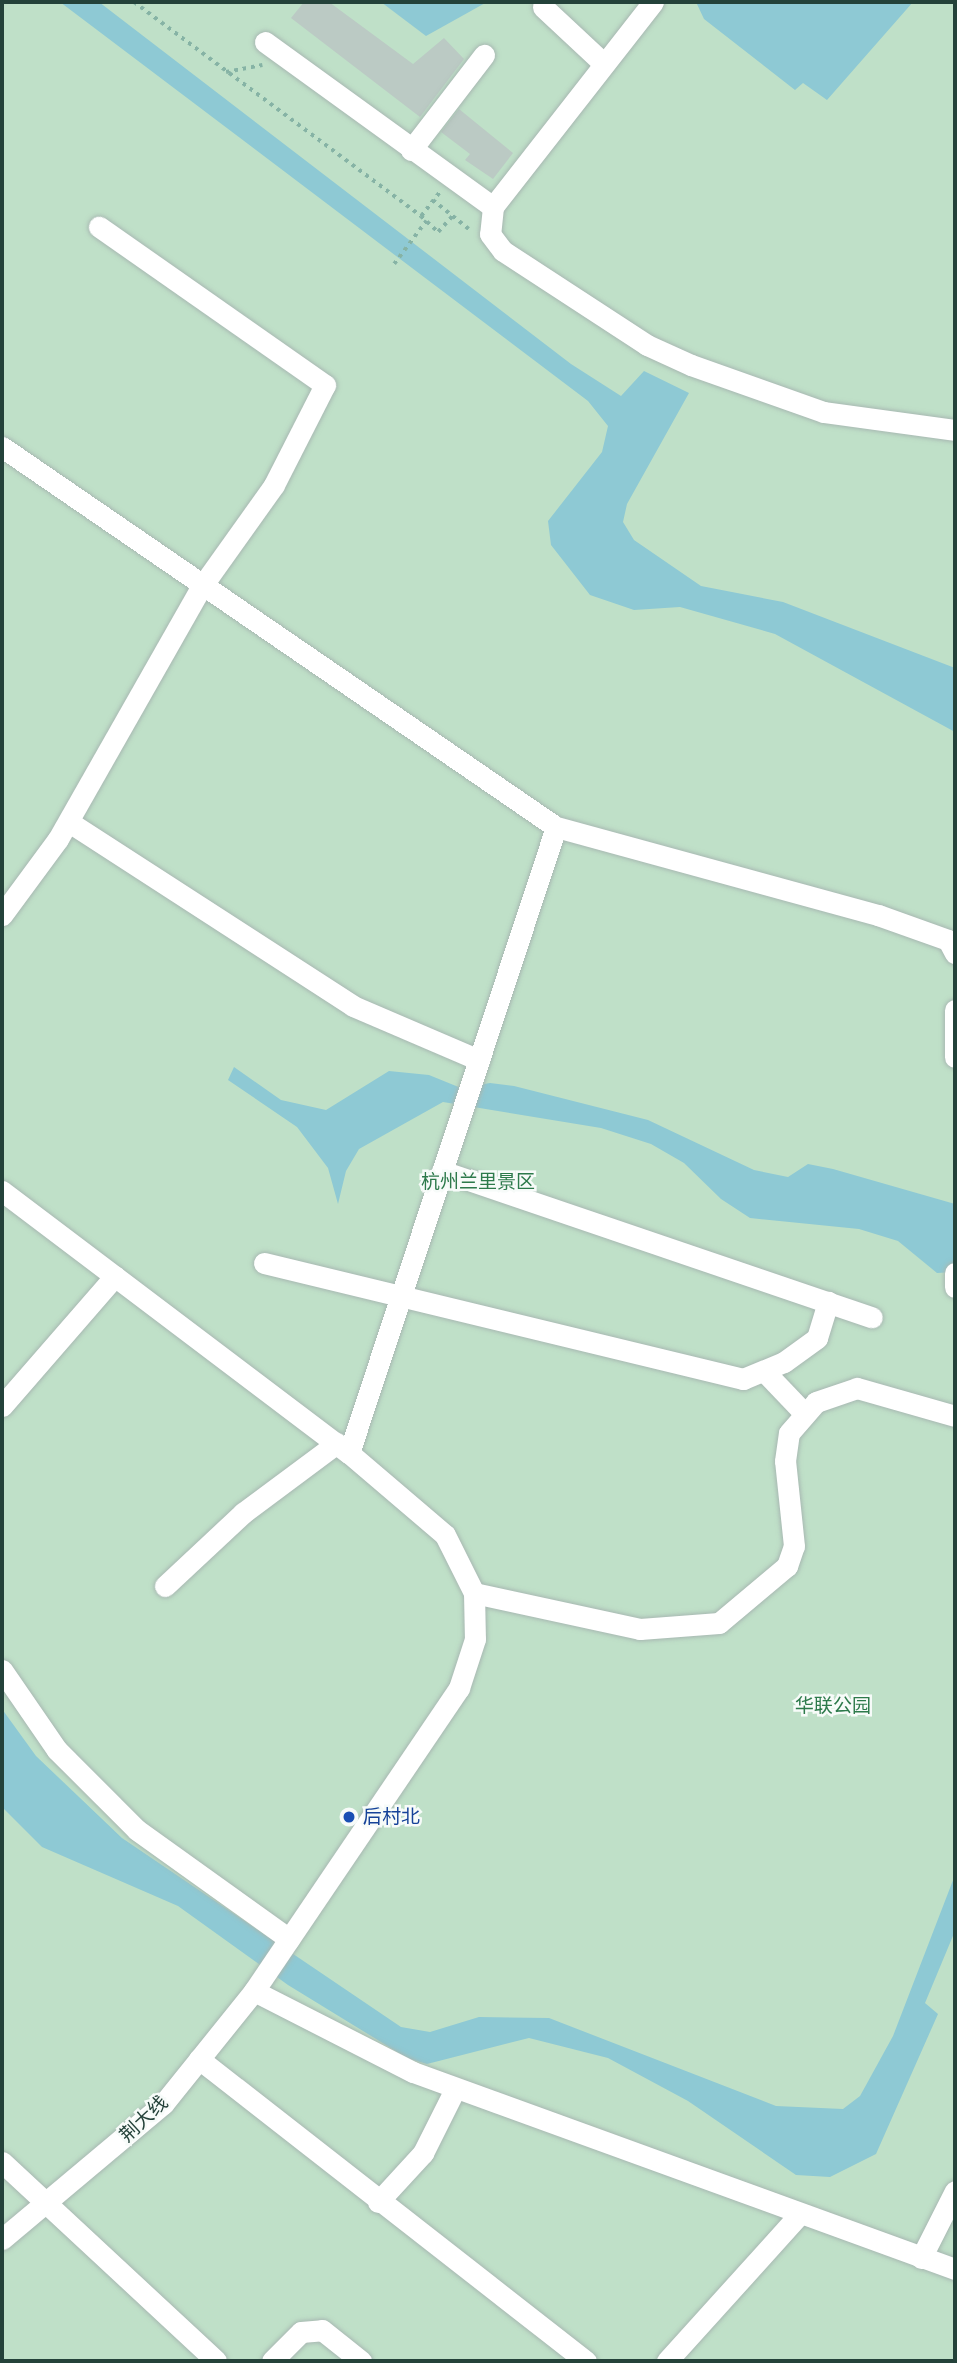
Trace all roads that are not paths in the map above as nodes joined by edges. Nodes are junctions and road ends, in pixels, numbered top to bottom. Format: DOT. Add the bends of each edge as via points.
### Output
graph roads {
  1 [pos="653,2"];
  2 [pos="543,7"];
  3 [pos="271,46"];
  4 [pos="484,55"];
  5 [pos="602,62"];
  6 [pos="411,150"];
  7 [pos="493,208"];
  8 [pos="99,227"];
  9 [pos="955,430"];
  10 [pos="2,447"];
  11 [pos="202,586"];
  12 [pos="69,822"];
  13 [pos="556,827"];
  14 [pos="2,915"];
  15 [pos="955,953"];
  16 [pos="955,1010"];
  17 [pos="955,1058"];
  18 [pos="479,1060"];
  19 [pos="442,1171"];
  20 [pos="2,1191"];
  21 [pos="264,1263"];
  22 [pos="955,1273"];
  23 [pos="115,1276"];
  24 [pos="955,1287"];
  25 [pos="402,1293"];
  26 [pos="828,1302"];
  27 [pos="872,1317"];
  28 [pos="764,1371"];
  29 [pos="2,1406"];
  30 [pos="804,1413"];
  31 [pos="955,1416"];
  32 [pos="343,1448"];
  33 [pos="165,1586"];
  34 [pos="474,1593"];
  35 [pos="2,1670"];
  36 [pos="289,1939"];
  37 [pos="259,1984"];
  38 [pos="200,2059"];
  39 [pos="455,2089"];
  40 [pos="2,2162"];
  41 [pos="955,2191"];
  42 [pos="378,2202"];
  43 [pos="47,2204"];
  44 [pos="799,2214"];
  45 [pos="2,2239"];
  46 [pos="920,2258"];
  47 [pos="955,2269"];
  48 [pos="216,2361"];
  49 [pos="272,2361"];
  50 [pos="361,2361"];
  51 [pos="586,2361"];
  52 [pos="667,2361"];
  1 -- 5 [label="street"];
  2 -- 5 [label="street"];
  3 -- 6 [label="street"];
  4 -- 6 [label="street"];
  5 -- 7 [label="street"];
  6 -- 7 [label="street"];
  7 -- 9 [label="street" via="489,234 495,241 647,345 824,412"];
  8 -- 11 [label="street" via="325,385 274,485"];
  10 -- 11 [label="street"];
  11 -- 12 [label="street"];
  11 -- 13 [label="street"];
  12 -- 14 [label="street"];
  12 -- 18 [label="street" via="353,1006"];
  13 -- 15 [label="street" via="878,915 948,940"];
  13 -- 18 [label="street"];
  16 -- 17 [label="street"];
  18 -- 19 [label="street"];
  19 -- 25 [label="street"];
  19 -- 26 [label="street"];
  20 -- 23 [label="street"];
  21 -- 25 [label="street"];
  22 -- 24 [label="street"];
  23 -- 29 [label="street"];
  23 -- 32 [label="street"];
  25 -- 28 [label="street" via="743,1379"];
  25 -- 32 [label="street"];
  26 -- 27 [label="street"];
  26 -- 28 [label="street" via="817,1338"];
  28 -- 30 [label="street"];
  30 -- 31 [label="street" via="832,1393 857,1388"];
  30 -- 34 [label="street" via="789,1433 785,1461 794,1546 787,1566 719,1623 640,1629"];
  32 -- 33 [label="street" via="243,1513"];
  32 -- 34 [label="street" via="445,1535"];
  34 -- 36 [label="street, 荆大线" via="475,1639 459,1688"];
  35 -- 36 [label="street" via="57,1751 137,1830"];
  36 -- 37 [label="street, 荆大线"];
  37 -- 38 [label="street, 荆大线"];
  37 -- 39 [label="street"];
  38 -- 42 [label="street"];
  38 -- 43 [label="street, 荆大线" via="163,2104"];
  39 -- 42 [label="street" via="423,2153"];
  39 -- 44 [label="street"];
  40 -- 43 [label="street"];
  41 -- 46 [label="street"];
  42 -- 51 [label="street"];
  43 -- 45 [label="street, 荆大线"];
  43 -- 48 [label="street"];
  44 -- 46 [label="street"];
  44 -- 52 [label="street"];
  46 -- 47 [label="street"];
  49 -- 50 [label="street" via="301,2332 322,2330"];
}
